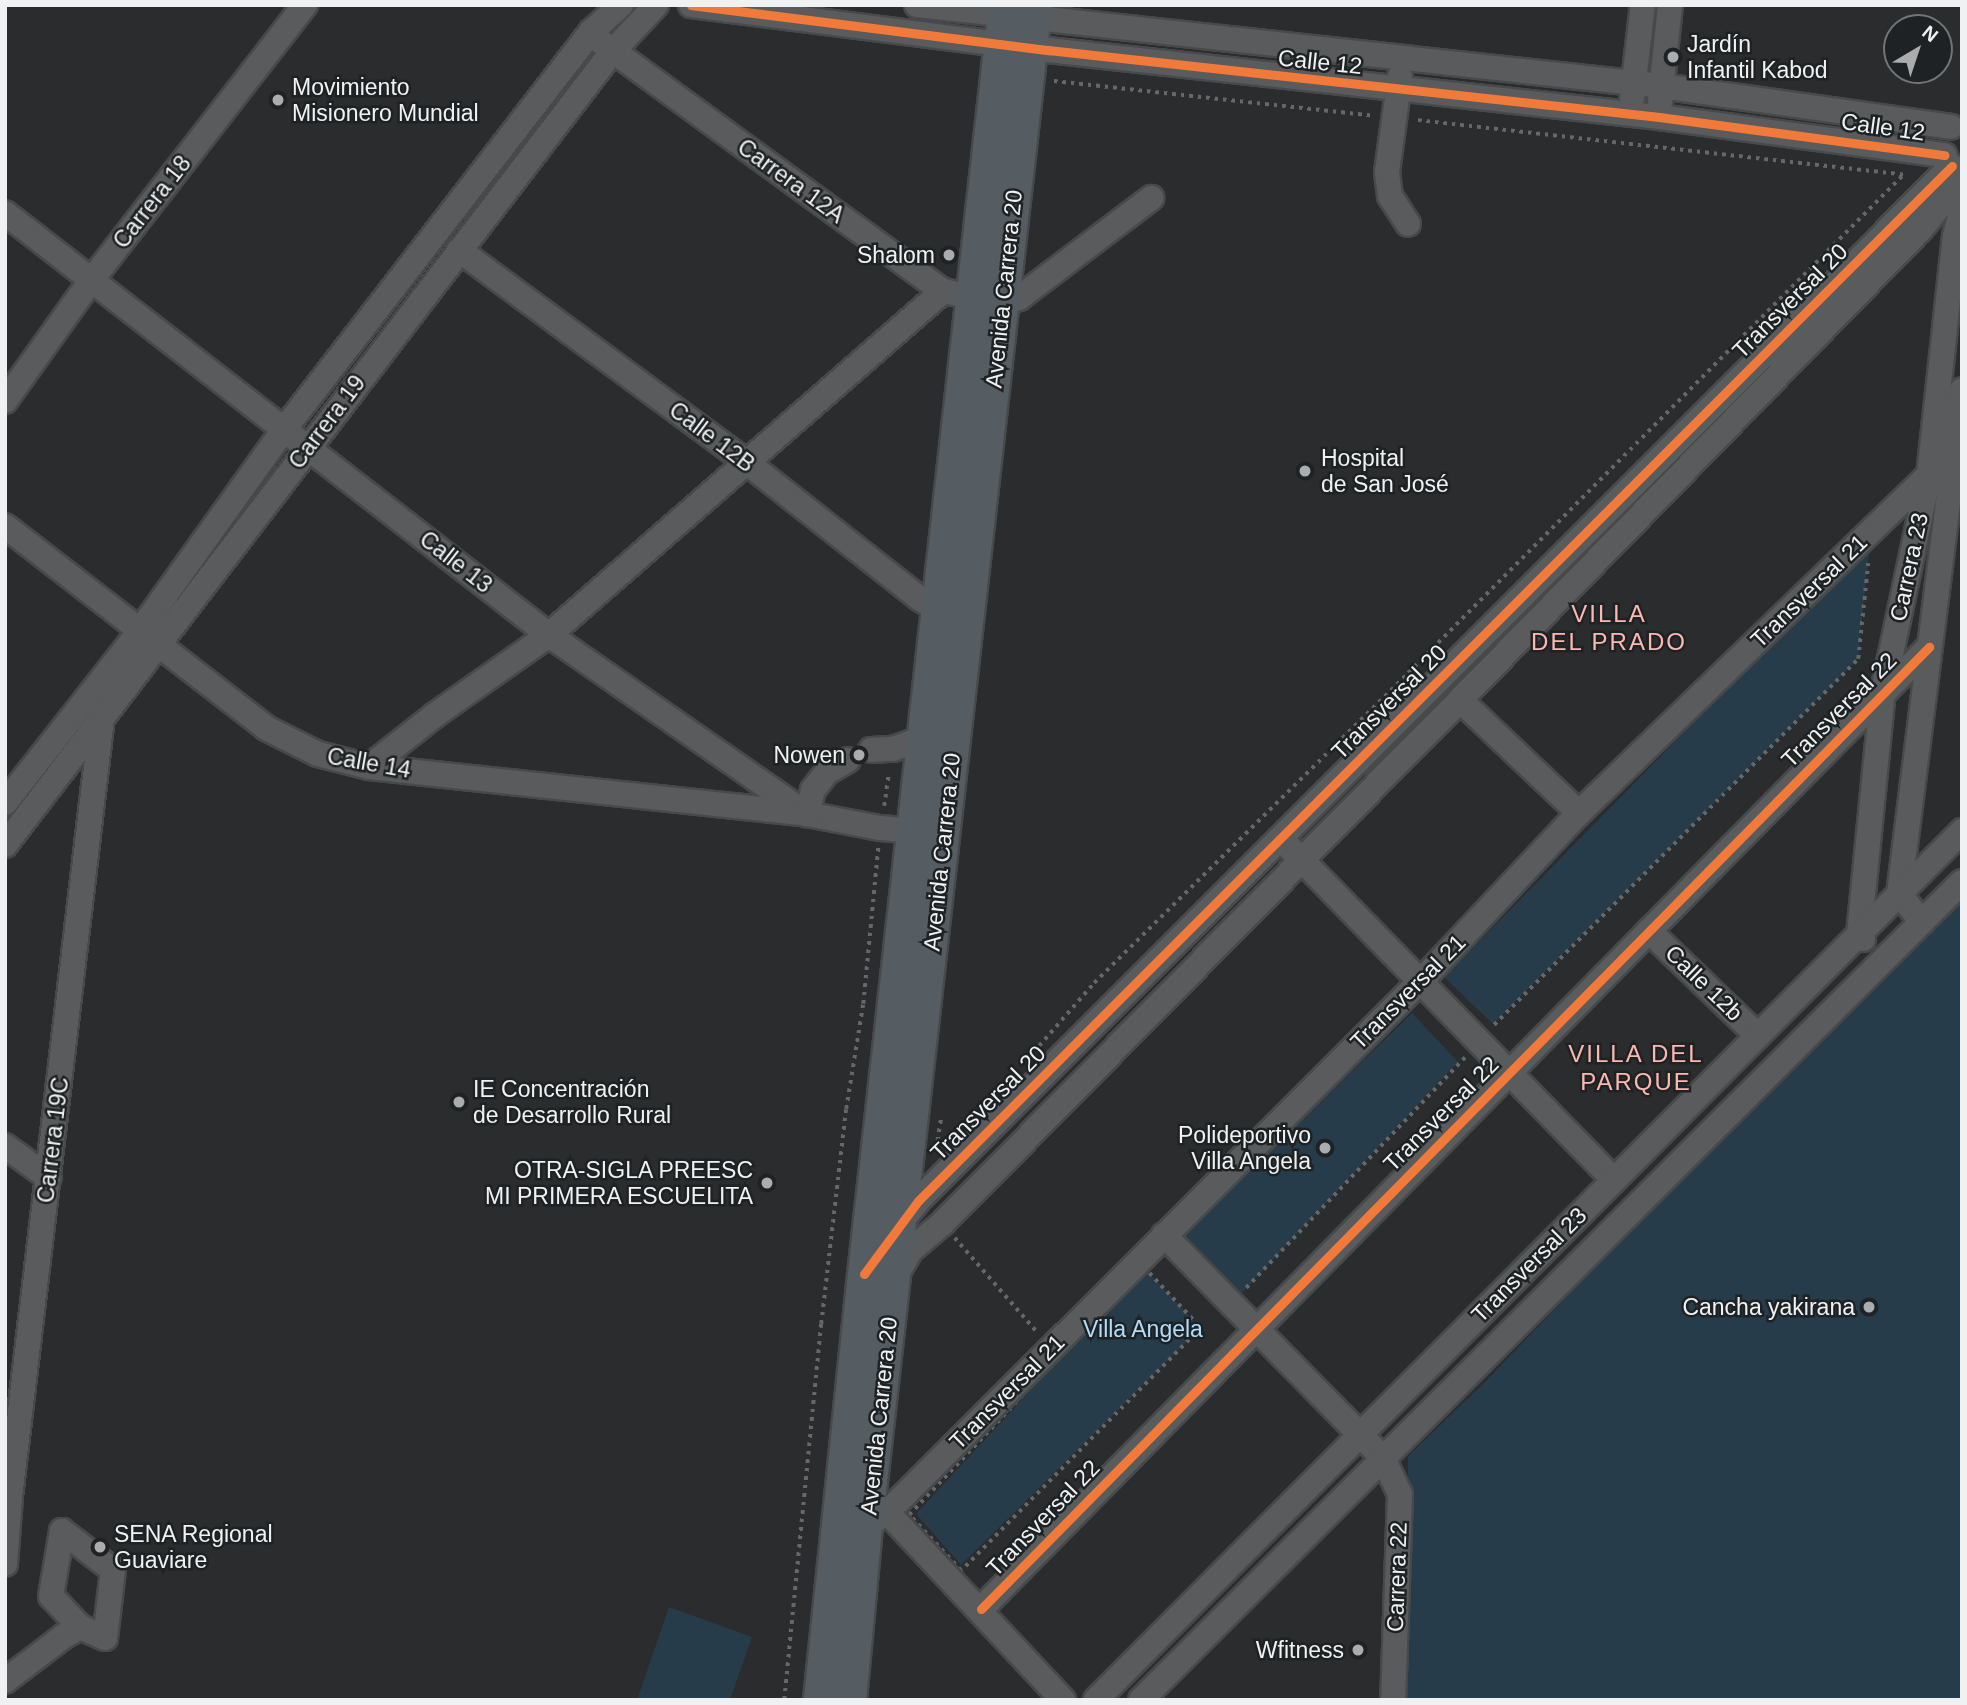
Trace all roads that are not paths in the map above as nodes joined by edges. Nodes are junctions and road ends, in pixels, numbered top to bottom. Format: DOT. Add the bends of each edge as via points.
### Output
graph roads {
  1 [pos="304,5"];
  2 [pos="621,5"];
  3 [pos="656,5"];
  4 [pos="691,5"];
  5 [pos="917,5"];
  6 [pos="1643,5"];
  7 [pos="1670,5"];
  8 [pos="1019,22"];
  9 [pos="591,32"];
  10 [pos="612,52"];
  11 [pos="1402,58"];
  12 [pos="1633,84"];
  13 [pos="1661,86"];
  14 [pos="1399,90"];
  15 [pos="1630,114"];
  16 [pos="1659,117"];
  17 [pos="1956,124"];
  18 [pos="1955,168"];
  19 [pos="1151,198"];
  20 [pos="1962,207"];
  21 [pos="5,213"];
  22 [pos="1408,223"];
  23 [pos="459,250"];
  24 [pos="90,282"];
  25 [pos="943,291"];
  26 [pos="988,301"];
  27 [pos="1962,390"];
  28 [pos="5,401"];
  29 [pos="283,431"];
  30 [pos="309,446"];
  31 [pos="745,461"];
  32 [pos="1954,461"];
  33 [pos="1929,475"];
  34 [pos="5,526"];
  35 [pos="953,613"];
  36 [pos="549,635"];
  37 [pos="148,638"];
  38 [pos="1929,647"];
  39 [pos="1883,691"];
  40 [pos="1460,700"];
  41 [pos="102,716"];
  42 [pos="924,738"];
  43 [pos="882,750"];
  44 [pos="848,760"];
  45 [pos="369,767"];
  46 [pos="5,803"];
  47 [pos="1579,813"];
  48 [pos="807,814"];
  49 [pos="1962,831"];
  50 [pos="929,832"];
  51 [pos="1280,837"];
  52 [pos="5,845"];
  53 [pos="1301,860"];
  54 [pos="1962,882"];
  55 [pos="1899,894"];
  56 [pos="1922,922"];
  57 [pos="1649,931"];
  58 [pos="1859,934"];
  59 [pos="1882,961"];
  60 [pos="1420,981"];
  61 [pos="1758,1036"];
  62 [pos="1509,1073"];
  63 [pos="5,1146"];
  64 [pos="49,1178"];
  65 [pos="1614,1180"];
  66 [pos="900,1221"];
  67 [pos="1164,1235"];
  68 [pos="879,1276"];
  69 [pos="1257,1327"];
  70 [pos="1362,1434"];
  71 [pos="1383,1458"];
  72 [pos="8,1495"];
  73 [pos="887,1518"];
  74 [pos="5,1564"];
  75 [pos="981,1609"];
  76 [pos="80,1627"];
  77 [pos="5,1681"];
  78 [pos="820,1700"];
  79 [pos="850,1700"];
  80 [pos="1062,1700"];
  81 [pos="1096,1700"];
  82 [pos="1141,1700"];
  83 [pos="1394,1700"];
  1 -- 24 [label="street, Carrera 18"];
  2 -- 9 [label="street, Carrera 19"];
  3 -- 10 [label="street, Carrera 19"];
  4 -- 8 [label="street, Calle 12"];
  5 -- 8 [label="street, Calle 12"];
  6 -- 12 [label="street"];
  7 -- 13 [label="street"];
  8 -- 11 [label="street, Calle 12"];
  8 -- 14 [label="street, Calle 12"];
  8 -- 26 [label="main road, Avenida Carrera 20"];
  9 -- 10 [label="street, Carrera 12A"];
  9 -- 29 [label="street, Carrera 19"];
  10 -- 23 [label="street, Carrera 19"];
  10 -- 25 [label="street, Carrera 12A"];
  11 -- 12 [label="street, Calle 12"];
  11 -- 14 [label="street"];
  12 -- 13 [label="street, Calle 12"];
  12 -- 15 [label="street"];
  13 -- 16 [label="street"];
  13 -- 17 [label="street, Calle 12"];
  14 -- 15 [label="street, Calle 12"];
  14 -- 22 [label="street" via="1387,172 1390,196"];
  15 -- 16 [label="street, Calle 12"];
  16 -- 18 [label="street, Calle 12"];
  17 -- 18 [label="street" via="1944,140"];
  18 -- 40 [label="street, Transversal 20" via="1920,230"];
  18 -- 51 [label="street, Transversal 20"];
  19 -- 26 [label="street" via="1029,292"];
  20 -- 33 [label="street, Carrera 23"];
  21 -- 24 [label="street, Calle 13"];
  23 -- 30 [label="street, Carrera 19"];
  23 -- 31 [label="street, Calle 12B"];
  24 -- 28 [label="street, Carrera 18"];
  24 -- 29 [label="street, Calle 13"];
  25 -- 26 [label="street, Carrera 12A"];
  25 -- 31 [label="street"];
  26 -- 35 [label="main road, Avenida Carrera 20"];
  27 -- 32 [label="street, Carrera 23"];
  29 -- 30 [label="street, Calle 13"];
  29 -- 37 [label="street, Carrera 19"];
  30 -- 36 [label="street, Calle 13"];
  30 -- 37 [label="street, Carrera 19"];
  31 -- 35 [label="street, Calle 12B" via="919,598"];
  31 -- 36 [label="street"];
  32 -- 33 [label="street, Transversal 21"];
  32 -- 38 [label="street, Carrera 23"];
  33 -- 39 [label="street, Carrera 23"];
  33 -- 47 [label="street, Transversal 21"];
  34 -- 37 [label="street, Calle 14"];
  35 -- 42 [label="main road, Avenida Carrera 20"];
  35 -- 50 [label="main road, Avenida Carrera 20"];
  36 -- 45 [label="street"];
  36 -- 48 [label="street, Calle 13"];
  37 -- 41 [label="street, Carrera 19"];
  37 -- 45 [label="street, Calle 14" via="266,728 318,754"];
  37 -- 46 [label="street, Carrera 19"];
  38 -- 39 [label="street, Transversal 22"];
  38 -- 55 [label="street, Carrera 23"];
  39 -- 57 [label="street, Transversal 22"];
  39 -- 58 [label="street, Carrera 23"];
  40 -- 47 [label="street"];
  40 -- 53 [label="street, Transversal 20"];
  41 -- 52 [label="street, Carrera 19"];
  41 -- 64 [label="street, Carrera 19C"];
  42 -- 43 [label="street"];
  42 -- 50 [label="main road, Avenida Carrera 20"];
  44 -- 48 [label="street" via="827,772 813,790"];
  45 -- 48 [label="street, Calle 14"];
  47 -- 60 [label="street, Transversal 21"];
  48 -- 50 [label="street, Calle 13"];
  49 -- 55 [label="street, Transversal 23"];
  50 -- 66 [label="main road, Avenida Carrera 20"];
  50 -- 68 [label="main road, Avenida Carrera 20"];
  51 -- 53 [label="street"];
  51 -- 66 [label="street, Transversal 20"];
  53 -- 60 [label="street"];
  53 -- 68 [label="street, Transversal 20" via="943,1223"];
  54 -- 56 [label="street, Transversal 23"];
  55 -- 56 [label="street"];
  55 -- 58 [label="street, Transversal 23"];
  56 -- 59 [label="street, Transversal 23"];
  57 -- 61 [label="street, Calle 12b"];
  57 -- 62 [label="street, Transversal 22"];
  58 -- 59 [label="street"];
  58 -- 61 [label="street, Transversal 23"];
  59 -- 71 [label="street, Transversal 23"];
  60 -- 62 [label="street"];
  60 -- 67 [label="street, Transversal 21"];
  61 -- 65 [label="street, Transversal 23"];
  62 -- 65 [label="street"];
  62 -- 69 [label="street, Transversal 22"];
  63 -- 64 [label="street"];
  64 -- 72 [label="street, Carrera 19C"];
  65 -- 70 [label="street, Transversal 23"];
  66 -- 68 [label="main road, Avenida Carrera 20"];
  67 -- 69 [label="street, Carrera 22"];
  67 -- 73 [label="street, Transversal 21"];
  68 -- 73 [label="main road, Avenida Carrera 20"];
  68 -- 78 [label="main road, Avenida Carrera 20"];
  69 -- 70 [label="street, Carrera 22"];
  69 -- 75 [label="street, Transversal 22"];
  70 -- 71 [label="street, Carrera 22"];
  70 -- 81 [label="street, Transversal 23"];
  71 -- 82 [label="street, Transversal 23"];
  71 -- 83 [label="street, Carrera 22" via="1400,1494"];
  72 -- 74 [label="street, Carrera 19C"];
  73 -- 75 [label="street"];
  73 -- 79 [label="main road, Avenida Carrera 20"];
  75 -- 80 [label="street"];
  76 -- 77 [label="street"];
}
